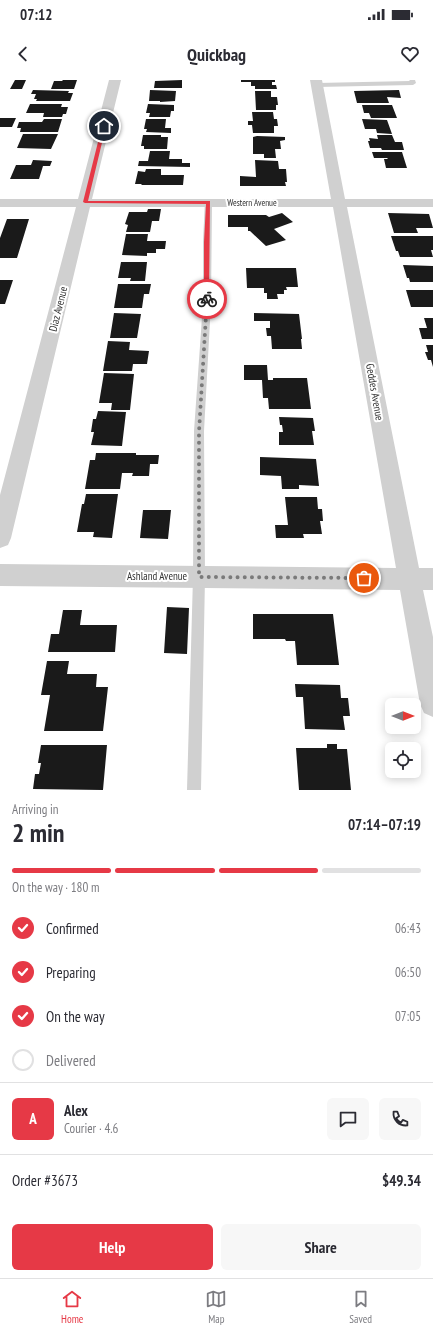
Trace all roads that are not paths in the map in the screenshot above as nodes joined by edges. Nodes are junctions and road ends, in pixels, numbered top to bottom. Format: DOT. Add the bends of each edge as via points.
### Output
graph roads {
  1 [pos="115,80"];
  2 [pos="412,80"];
  3 [pos="317,83"];
  4 [pos="85,202"];
  5 [pos="208,202"];
  6 [pos="0,203"];
  7 [pos="340,203"];
  8 [pos="433,203"];
  9 [pos="0,538"];
  10 [pos="0,575"];
  11 [pos="199,577"];
  12 [pos="410,579"];
  13 [pos="433,579"];
  14 [pos="433,704"];
  15 [pos="194,790"];
  1 -- 4 [label="street, Diaz Avenue"];
  2 -- 3 [label="lane" via="413,83"];
  3 -- 7 [label="street, Geddes Avenue"];
  4 -- 5 [label="street, Western Avenue"];
  4 -- 6 [label="street, Western Avenue"];
  4 -- 9 [label="street, Diaz Avenue"];
  5 -- 7 [label="street, Western Avenue"];
  5 -- 11 [label="lane" via="207,303 199,432"];
  7 -- 8 [label="street, Western Avenue"];
  7 -- 12 [label="street, Geddes Avenue"];
  10 -- 11 [label="street, Ashland Avenue"];
  11 -- 12 [label="street, Ashland Avenue"];
  11 -- 15 [label="lane"];
  12 -- 13 [label="street, Ashland Avenue"];
  12 -- 14 [label="street, Geddes Avenue"];
}
